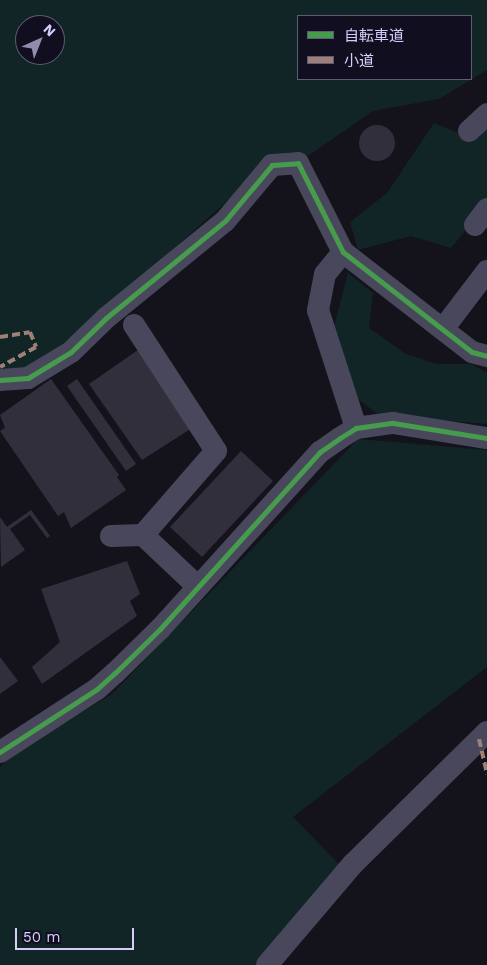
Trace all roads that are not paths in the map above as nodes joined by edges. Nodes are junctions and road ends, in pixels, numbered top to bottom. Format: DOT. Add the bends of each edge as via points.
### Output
graph roads {
  1 [pos="487,114"];
  2 [pos="469,131"];
  3 [pos="343,252"];
  4 [pos="487,271"];
  5 [pos="134,325"];
  6 [pos="443,329"];
  7 [pos="487,356"];
  8 [pos="0,380"];
  9 [pos="356,428"];
  10 [pos="487,438"];
  11 [pos="143,535"];
  12 [pos="111,536"];
  13 [pos="197,586"];
  14 [pos="487,732"];
  15 [pos="0,752"];
  16 [pos="267,965"];
  1 -- 2 [label="street"];
  3 -- 6 [label="street"];
  3 -- 8 [label="street" via="298,163 272,165 225,221 106,318 71,352 28,378"];
  3 -- 9 [label="street" via="325,274 318,310"];
  4 -- 6 [label="street"];
  5 -- 11 [label="street" via="216,451"];
  6 -- 7 [label="street" via="472,352"];
  9 -- 10 [label="street" via="393,423"];
  9 -- 13 [label="street" via="320,452"];
  11 -- 12 [label="street"];
  11 -- 13 [label="street"];
  13 -- 15 [label="street" via="160,629 103,684"];
  14 -- 16 [label="street" via="353,864"];
}
